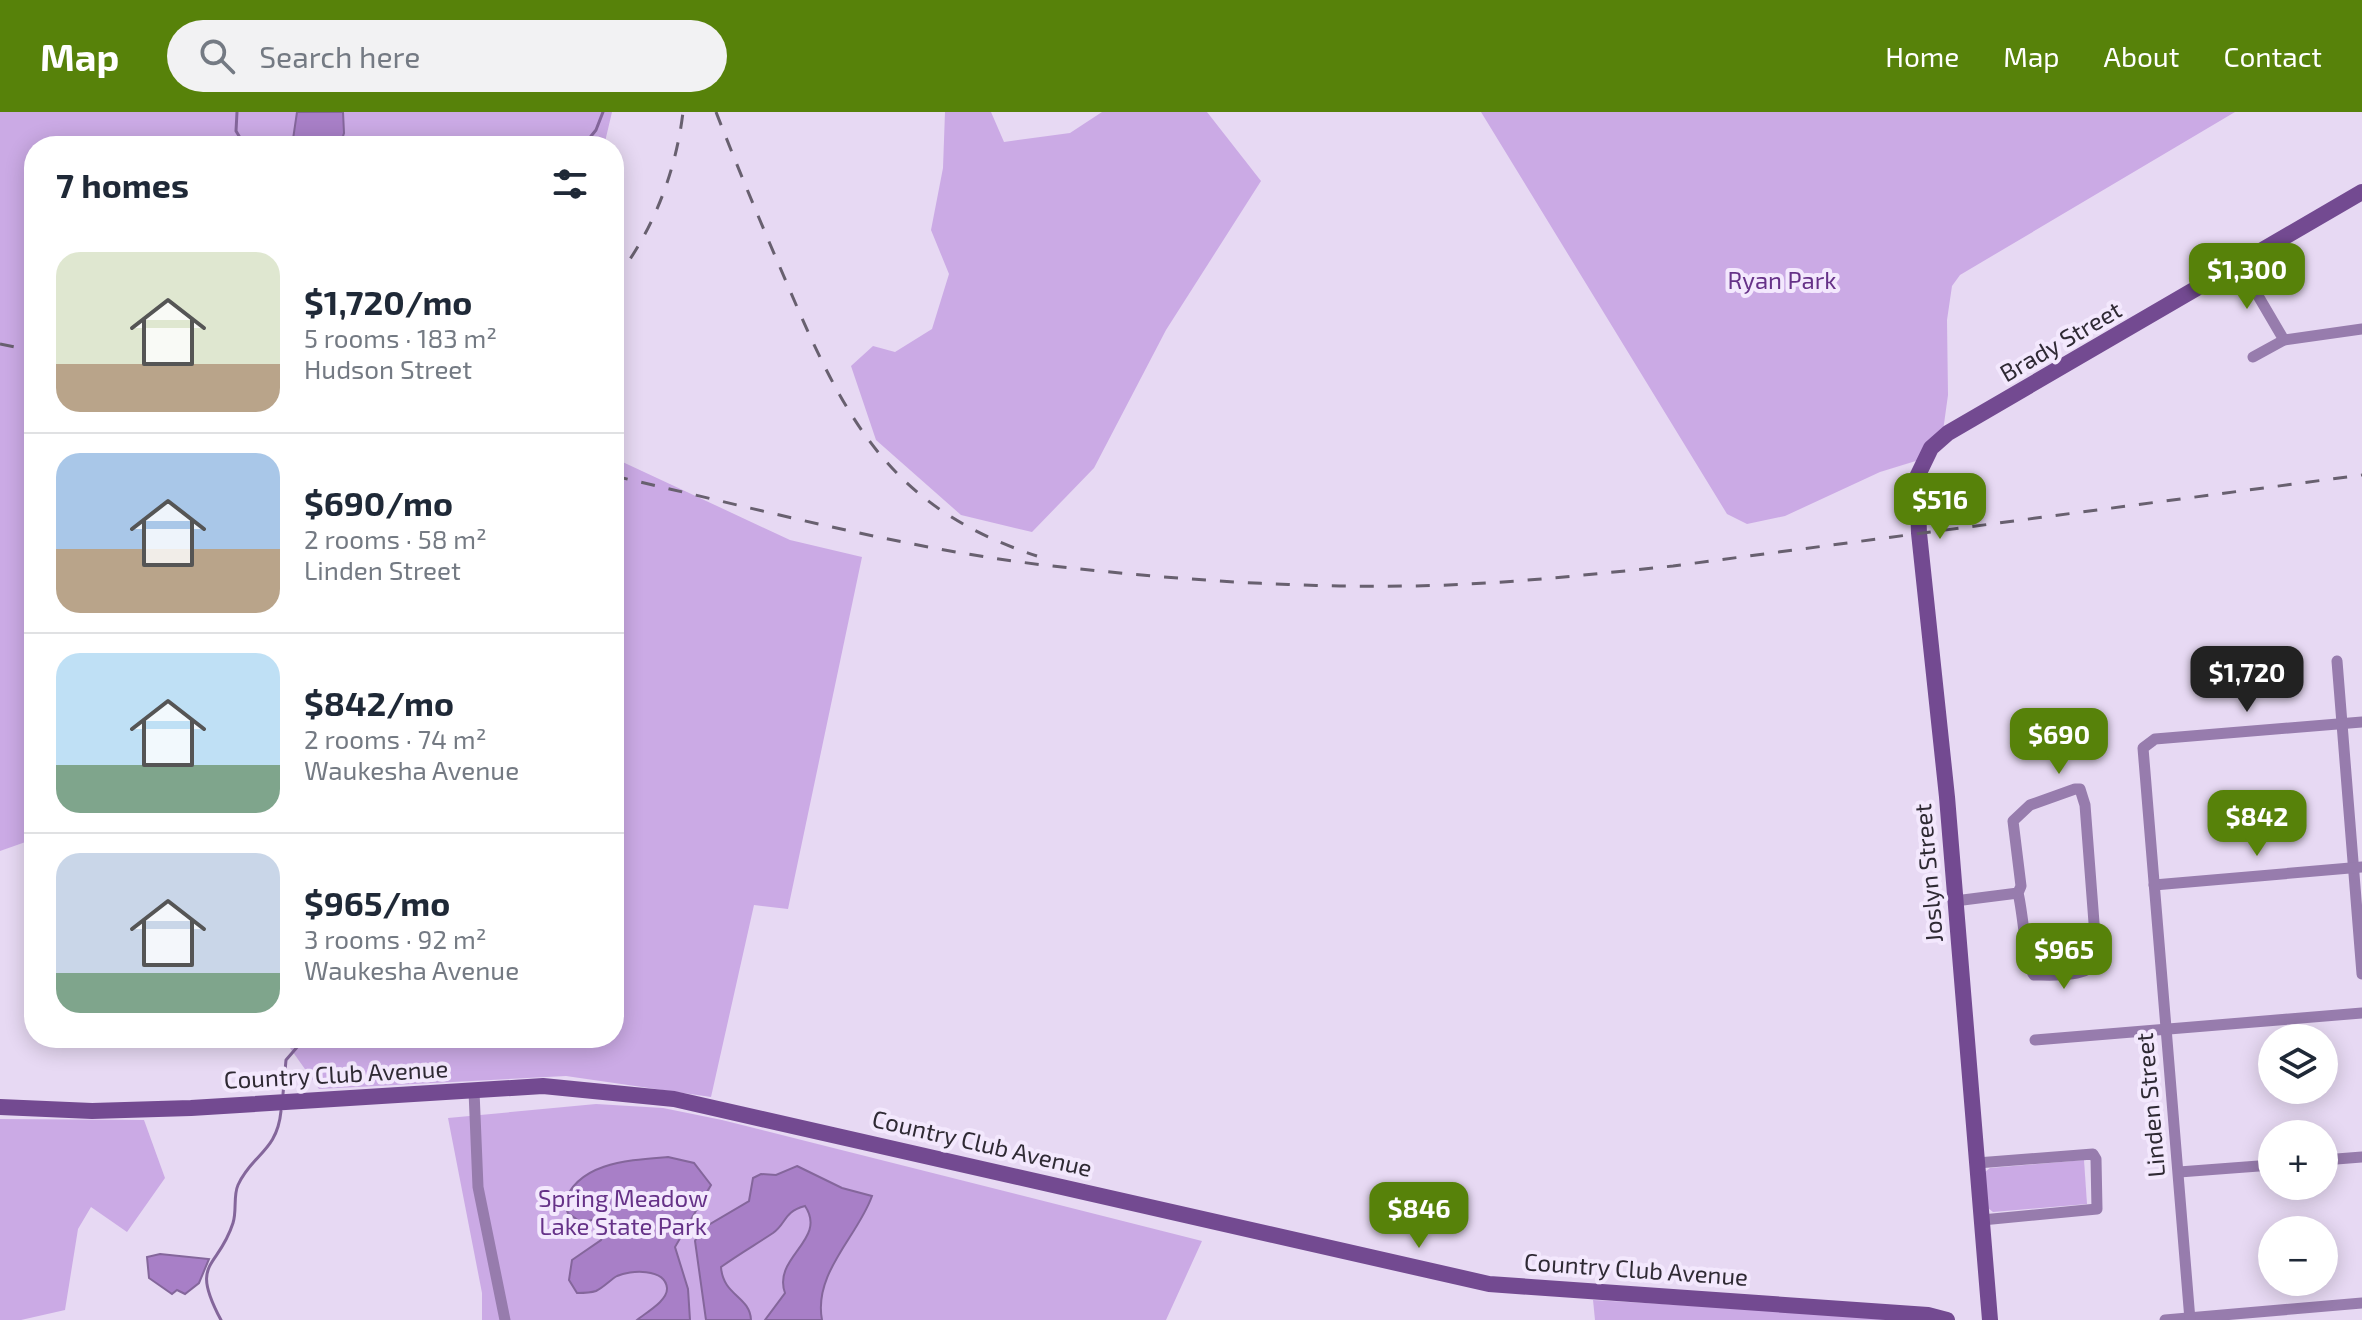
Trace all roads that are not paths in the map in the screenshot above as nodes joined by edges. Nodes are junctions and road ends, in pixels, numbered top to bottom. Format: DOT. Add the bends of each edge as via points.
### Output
graph roads {
  1 [pos="2362,192"];
  2 [pos="2240,265"];
  3 [pos="2362,329"];
  4 [pos="2284,340"];
  5 [pos="2253,357"];
  6 [pos="1948,433"];
  7 [pos="2337,661"];
  8 [pos="2362,722"];
  9 [pos="2341,724"];
  10 [pos="2358,868"];
  11 [pos="2154,885"];
  12 [pos="2018,893"];
  13 [pos="1955,901"];
  14 [pos="2362,974"];
  15 [pos="2362,1013"];
  16 [pos="2167,1029"];
  17 [pos="2035,1040"];
  18 [pos="474,1091"];
  19 [pos="0,1107"];
  20 [pos="2362,1157"];
  21 [pos="2338,1159"];
  22 [pos="1977,1163"];
  23 [pos="2258,1166"];
  24 [pos="2179,1172"];
  25 [pos="1982,1220"];
  26 [pos="2362,1303"];
  27 [pos="2190,1319"];
  28 [pos="505,1320"];
  29 [pos="1947,1320"];
  30 [pos="1990,1320"];
  31 [pos="2165,1320"];
  1 -- 2 [label="street, Brady Street"];
  2 -- 4 [label="street"];
  2 -- 6 [label="street, Brady Street"];
  3 -- 4 [label="street"];
  4 -- 5 [label="street"];
  6 -- 13 [label="street, Joslyn Street" via="1931,448 1917,477"];
  7 -- 9 [label="street"];
  8 -- 9 [label="street"];
  9 -- 10 [label="street"];
  9 -- 11 [label="street, Linden Street" via="2145,743"];
  10 -- 11 [label="street"];
  10 -- 14 [label="street"];
  11 -- 16 [label="street, Linden Street"];
  12 -- 12 [label="street" via="2013,821 2030,805 2080,789 2097,962 2092,968 2053,975 2029,971"];
  12 -- 13 [label="street"];
  13 -- 22 [label="street, Joslyn Street"];
  15 -- 16 [label="street"];
  16 -- 17 [label="street"];
  16 -- 24 [label="street, Linden Street"];
  18 -- 19 [label="street, Country Club Avenue" via="163,1109"];
  18 -- 28 [label="street" via="478,1187"];
  18 -- 29 [label="street, Country Club Avenue" via="543,1086 674,1099 1489,1284"];
  20 -- 21 [label="street"];
  22 -- 25 [label="street, Joslyn Street"];
  22 -- 25 [label="street" via="2093,1154 2097,1169 2097,1209"];
  23 -- 24 [label="street"];
  24 -- 27 [label="street, Linden Street"];
  25 -- 30 [label="street, Joslyn Street"];
  26 -- 27 [label="street"];
  27 -- 31 [label="street"];
}
